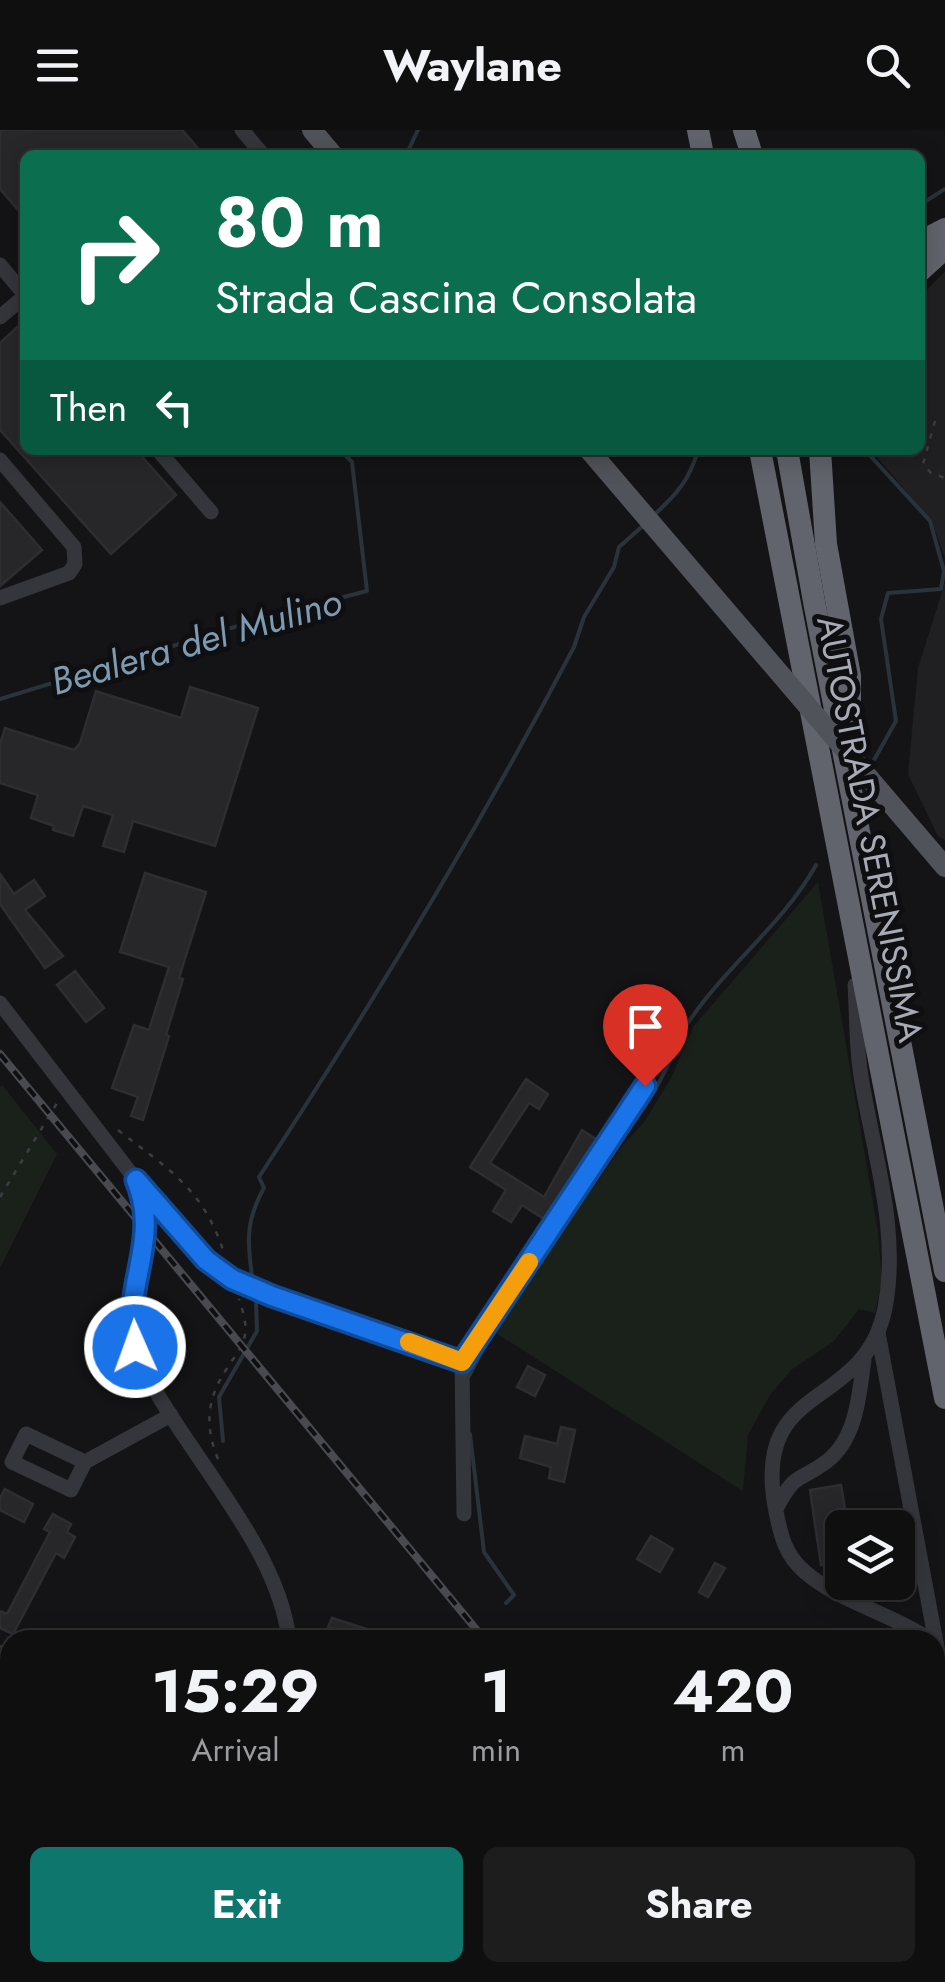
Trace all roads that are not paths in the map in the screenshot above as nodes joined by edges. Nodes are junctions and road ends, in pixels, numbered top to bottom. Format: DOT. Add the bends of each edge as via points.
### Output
graph roads {
  1 [pos="242,130"];
  2 [pos="312,130"];
  3 [pos="259,150"];
  4 [pos="329,150"];
  5 [pos="945,248"];
  6 [pos="0,265"];
  7 [pos="925,266"];
  8 [pos="20,289"];
  9 [pos="20,299"];
  10 [pos="0,317"];
  11 [pos="162,455"];
  12 [pos="593,455"];
  13 [pos="761,455"];
  14 [pos="789,455"];
  15 [pos="820,455"];
  16 [pos="0,460"];
  17 [pos="211,512"];
  18 [pos="0,598"];
  19 [pos="850,789"];
  20 [pos="945,867"];
  21 [pos="852,916"];
  22 [pos="0,1004"];
  23 [pos="645,1086"];
  24 [pos="136,1180"];
  25 [pos="945,1270"];
  26 [pos="878,1333"];
  27 [pos="864,1360"];
  28 [pos="462,1362"];
  29 [pos="945,1398"];
  30 [pos="171,1415"];
  31 [pos="85,1462"];
  32 [pos="776,1509"];
  33 [pos="464,1514"];
  34 [pos="288,1630"];
  35 [pos="911,1630"];
  36 [pos="931,1630"];
  1 -- 3 [label="street"];
  2 -- 4 [label="main road"];
  5 -- 7 [label="highway"];
  6 -- 8 [label="street"];
  9 -- 10 [label="street"];
  11 -- 17 [label="street"];
  12 -- 20 [label="main road, bridge"];
  13 -- 21 [label="highway, AUTOSTRADA SERENISSIMA"];
  14 -- 19 [label="highway, AUTOSTRADA SERENISSIMA"];
  15 -- 19 [label="highway" via="826,544 850,676"];
  16 -- 18 [label="street" via="76,556 68,573"];
  19 -- 25 [label="highway, AUTOSTRADA SERENISSIMA"];
  21 -- 26 [label="street" via="860,1072 888,1229 888,1286"];
  21 -- 29 [label="highway, AUTOSTRADA SERENISSIMA"];
  22 -- 24 [label="street"];
  23 -- 28 [label="street"];
  24 -- 28 [label="street" via="206,1260 232,1279"];
  24 -- 30 [label="street" via="147,1221 133,1336"];
  26 -- 27 [label="street"];
  26 -- 36 [label="street"];
  27 -- 32 [label="street" via="849,1432 826,1462 795,1478"];
  27 -- 32 [label="street" via="784,1425 771,1463"];
  28 -- 33 [label="street"];
  30 -- 31 [label="street"];
  30 -- 34 [label="street" via="272,1577"];
  31 -- 31 [label="street" via="71,1490 12,1462 26,1434"];
  32 -- 35 [label="street" via="791,1559 829,1590"];
}
